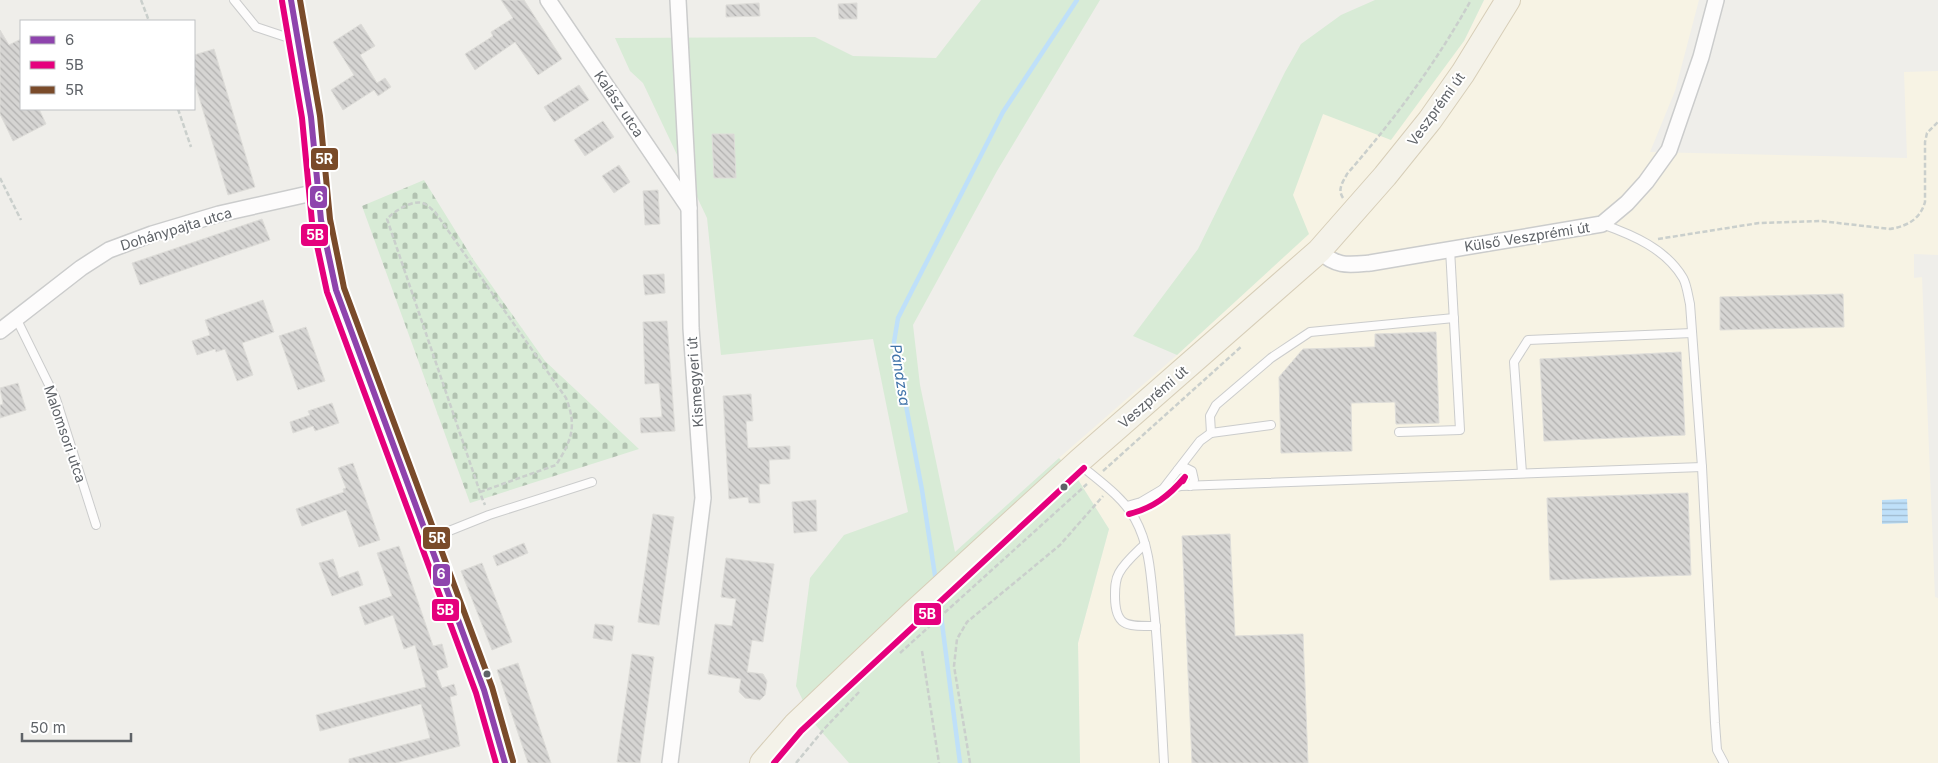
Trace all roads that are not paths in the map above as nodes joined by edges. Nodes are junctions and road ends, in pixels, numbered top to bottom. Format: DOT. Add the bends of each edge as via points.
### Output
graph roads {
  1 [pos="234,0"];
  2 [pos="291,0"];
  3 [pos="548,0"];
  4 [pos="678,0"];
  5 [pos="1508,0"];
  6 [pos="1716,0"];
  7 [pos="299,41"];
  8 [pos="317,192"];
  9 [pos="689,208"];
  10 [pos="1602,224"];
  11 [pos="1450,250"];
  12 [pos="1319,251"];
  13 [pos="16,318"];
  14 [pos="1454,318"];
  15 [pos="0,331"];
  16 [pos="1692,333"];
  17 [pos="1270,425"];
  18 [pos="1211,432"];
  19 [pos="1399,432"];
  20 [pos="1702,467"];
  21 [pos="1086,470"];
  22 [pos="1178,470"];
  23 [pos="1522,474"];
  24 [pos="592,482"];
  25 [pos="1190,486"];
  26 [pos="1163,489"];
  27 [pos="1127,506"];
  28 [pos="96,525"];
  29 [pos="427,540"];
  30 [pos="1145,544"];
  31 [pos="1156,626"];
  32 [pos="505,763"];
  33 [pos="670,763"];
  34 [pos="762,763"];
  35 [pos="1164,763"];
  36 [pos="1724,763"];
  1 -- 7 [label="lane" via="256,27"];
  2 -- 7 [label="main road"];
  3 -- 9 [label="street, Kalász utca"];
  4 -- 9 [label="street, Kismegyeri út"];
  5 -- 12 [label="main road, Veszprémi út" via="1430,120"];
  6 -- 10 [label="street, Külső Veszprémi út" via="1701,57 1669,150 1627,203"];
  7 -- 8 [label="main road" via="311,117"];
  8 -- 13 [label="street, Dohánypajta utca" via="219,214 109,250"];
  8 -- 29 [label="main road" via="336,290"];
  9 -- 33 [label="street, Kismegyeri út" via="691,328 703,498"];
  10 -- 11 [label="street, Külső Veszprémi út"];
  10 -- 16 [label="lane" via="1668,257 1684,279"];
  11 -- 12 [label="street, Külső Veszprémi út" via="1347,265 1331,262"];
  11 -- 14 [label="lane"];
  12 -- 21 [label="main road, Veszprémi út"];
  13 -- 15 [label="street, Dohánypajta utca"];
  13 -- 28 [label="lane, Malomsori utca" via="56,399"];
  14 -- 18 [label="lane" via="1310,332 1271,358 1216,405 1210,416"];
  14 -- 19 [label="lane" via="1460,430"];
  16 -- 20 [label="lane"];
  16 -- 23 [label="lane" via="1528,340 1514,362"];
  17 -- 18 [label="lane"];
  18 -- 22 [label="lane"];
  20 -- 23 [label="lane"];
  20 -- 36 [label="lane" via="1717,750"];
  21 -- 27 [label="lane"];
  21 -- 34 [label="main road, Veszprémi út" via="916,625 795,725"];
  22 -- 25 [label="lane" via="1186,468 1192,471 1194,478"];
  22 -- 26 [label="lane"];
  23 -- 25 [label="lane"];
  24 -- 29 [label="lane" via="489,515"];
  25 -- 26 [label="lane"];
  26 -- 27 [label="lane"];
  27 -- 30 [label="lane"];
  29 -- 32 [label="main road" via="484,690"];
  30 -- 31 [label="lane"];
  30 -- 31 [label="lane" via="1118,575 1115,608 1123,623"];
  31 -- 35 [label="lane"];
}
